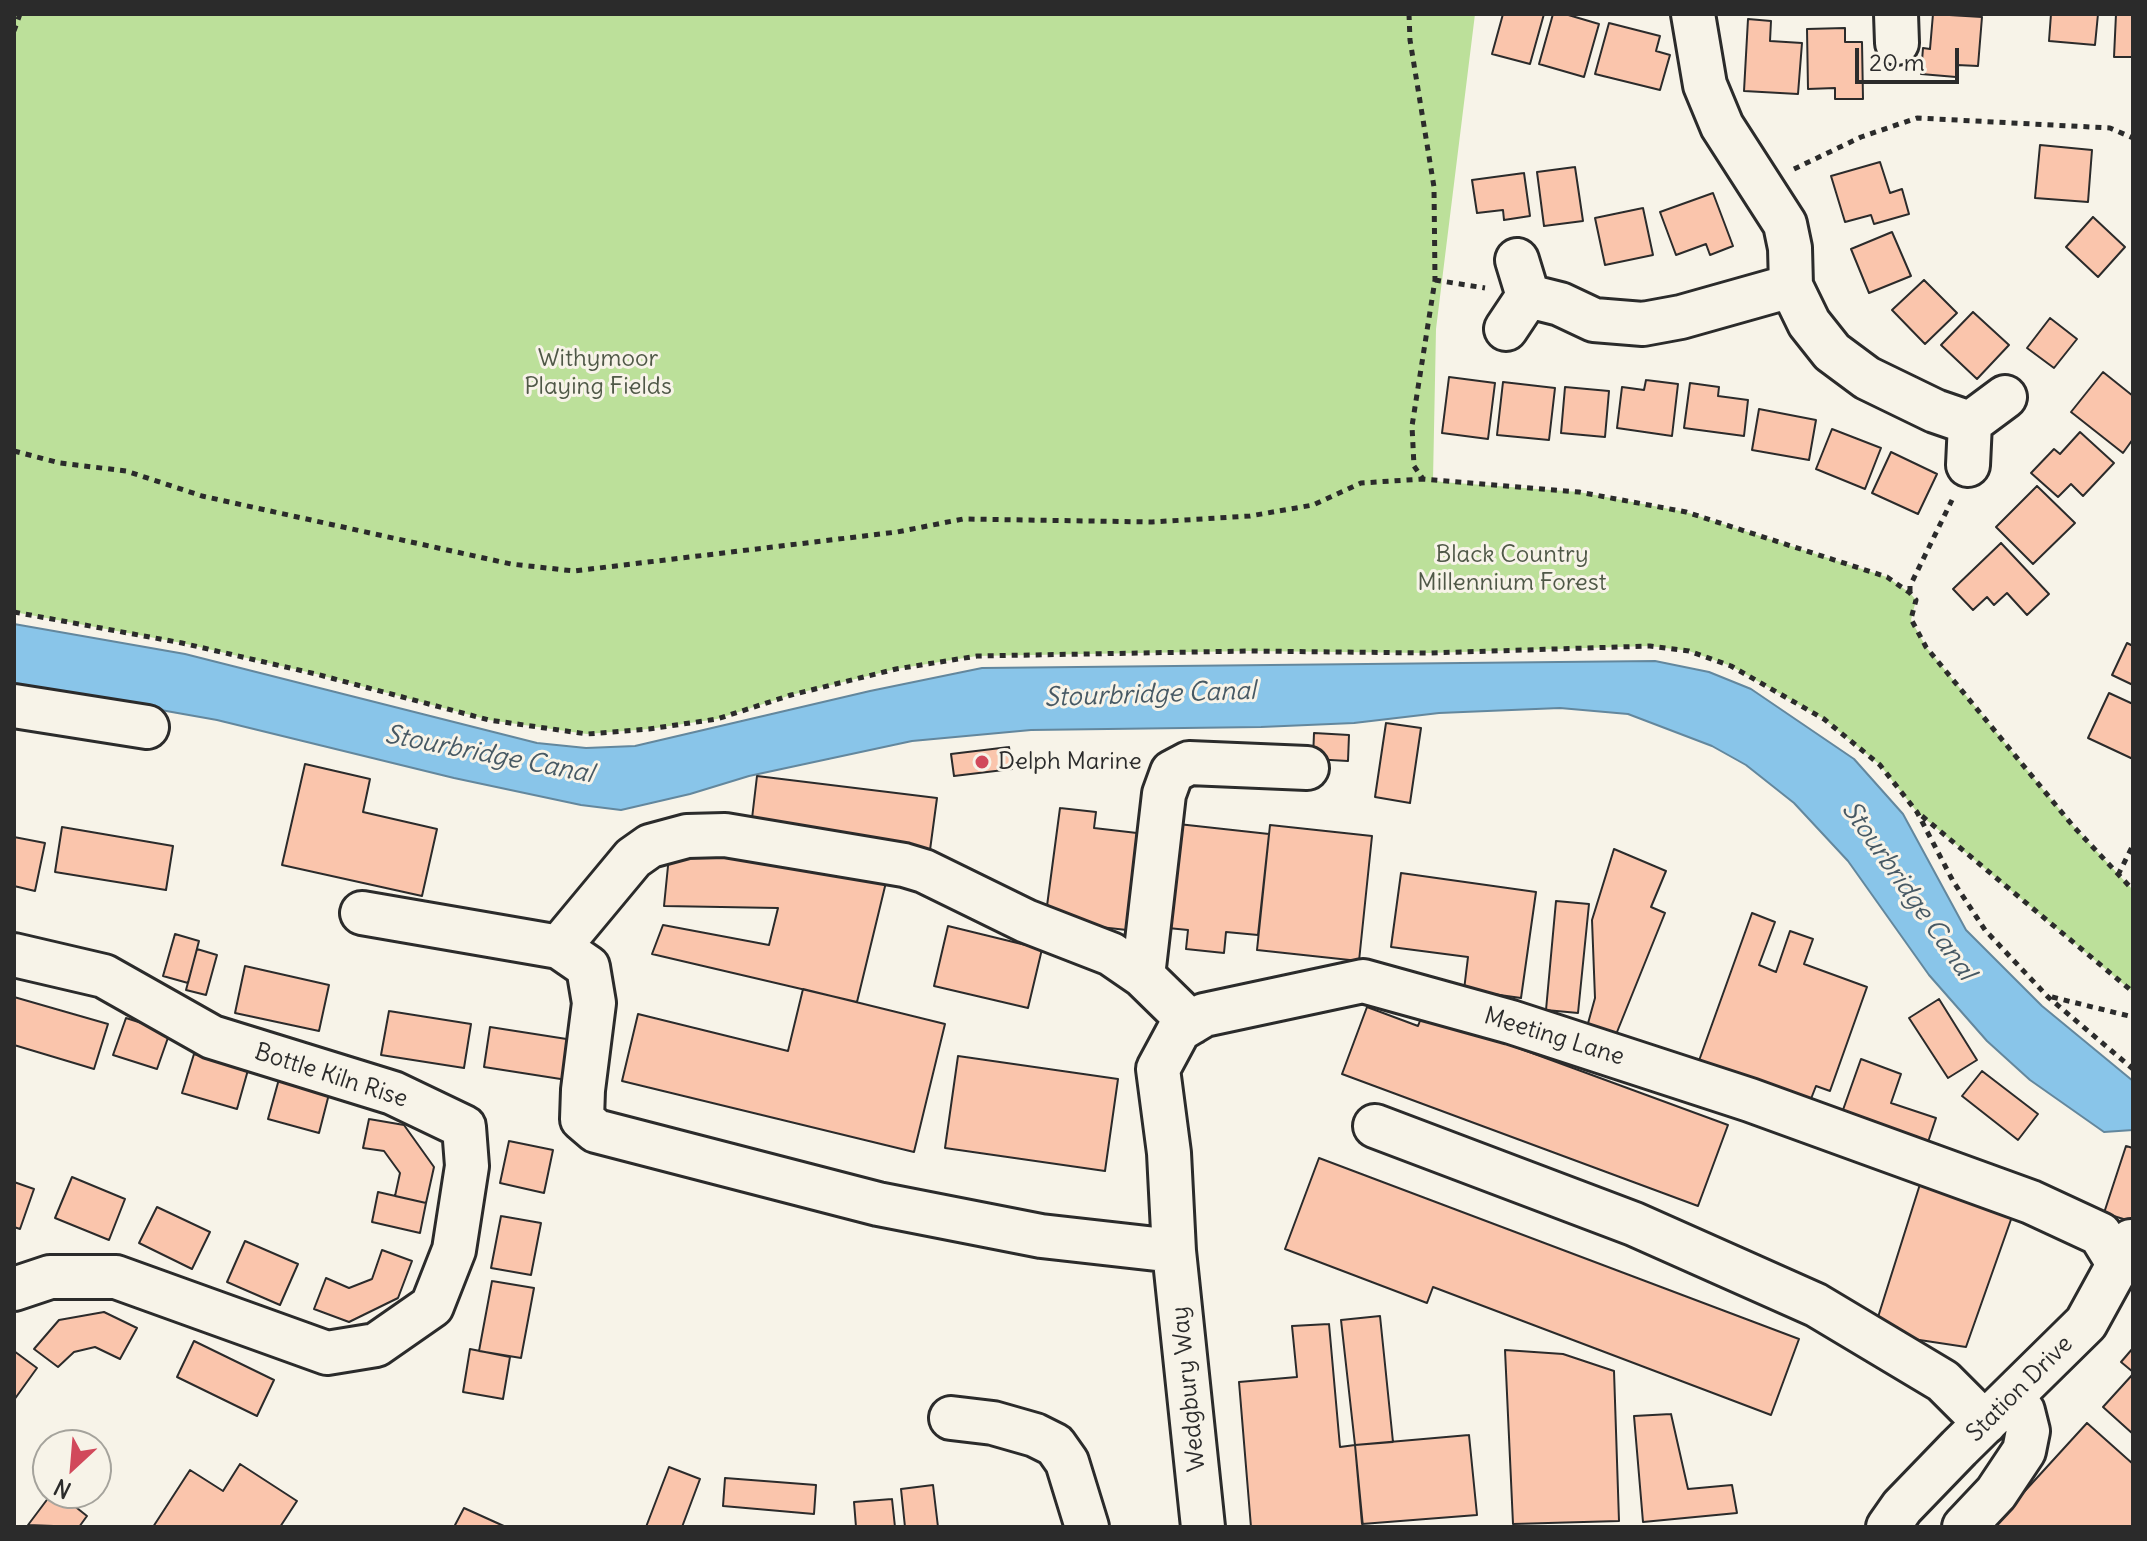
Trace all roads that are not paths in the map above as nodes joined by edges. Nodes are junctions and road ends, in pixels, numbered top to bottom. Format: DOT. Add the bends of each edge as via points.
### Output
graph roads {
  1 [pos="1693,14"];
  2 [pos="1791,286"];
  3 [pos="1517,295"];
  4 [pos="2005,397"];
  5 [pos="1970,423"];
  6 [pos="1968,465"];
  7 [pos="14,706"];
  8 [pos="147,727"];
  9 [pos="1307,768"];
  10 [pos="362,913"];
  11 [pos="559,947"];
  12 [pos="14,955"];
  13 [pos="1143,976"];
  14 [pos="1191,1023"];
  15 [pos="1375,1126"];
  16 [pos="1174,1251"];
  17 [pos="2126,1251"];
  18 [pos="14,1289"];
  19 [pos="1998,1410"];
  20 [pos="951,1418"];
  21 [pos="1087,1527"];
  22 [pos="1203,1527"];
  23 [pos="1888,1527"];
  24 [pos="1964,1527"];
  1 -- 2 [label="street" via="1705,85 1722,126 1785,224"];
  2 -- 3 [label="street" via="1643,324 1594,320 1560,304"];
  2 -- 5 [label="street" via="1809,323 1832,352 1867,378"];
  4 -- 5 [label="street"];
  5 -- 6 [label="street"];
  7 -- 8 [label="street"];
  9 -- 13 [label="street" via="1189,763 1172,772 1164,794"];
  10 -- 11 [label="street"];
  11 -- 13 [label="street" via="633,858 650,846 687,836 725,835 904,865 1111,954"];
  11 -- 16 [label="street" via="588,967 594,1003 582,1119 596,1131 878,1204 1041,1236"];
  12 -- 18 [label="street, Bottle Kiln Rise" via="104,976 212,1037 393,1093 464,1127 467,1166 454,1250 432,1306 376,1345 327,1353 116,1277 50,1277"];
  13 -- 14 [label="street"];
  14 -- 16 [label="street" via="1179,1030 1158,1069"];
  14 -- 17 [label="street, Meeting Lane" via="1204,1015 1363,981 1511,1022 1750,1100 2031,1202"];
  15 -- 19 [label="street" via="1634,1224 1816,1305"];
  16 -- 22 [label="street, Wedgbury Way"];
  17 -- 19 [label="street, Station Drive" via="2086,1323"];
  19 -- 23 [label="street, Station Drive"];
  19 -- 24 [label="street" via="2023,1411 2028,1431 2024,1451 1996,1493"];
  20 -- 21 [label="street" via="993,1423 1055,1445 1067,1462"];
}
